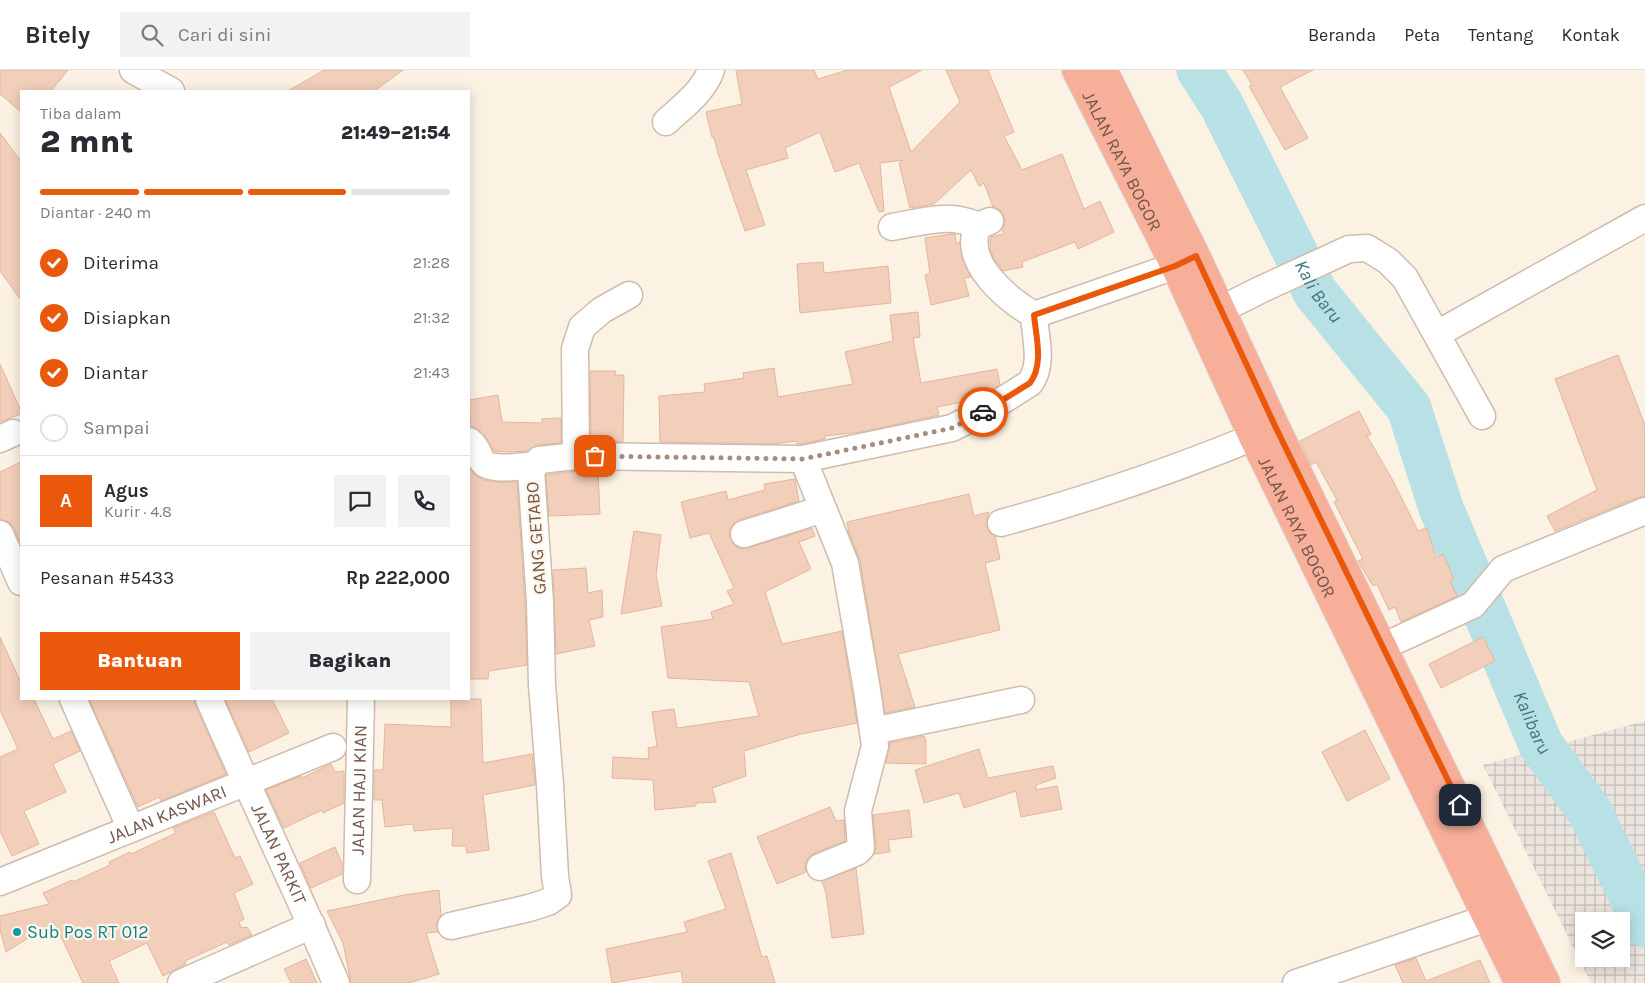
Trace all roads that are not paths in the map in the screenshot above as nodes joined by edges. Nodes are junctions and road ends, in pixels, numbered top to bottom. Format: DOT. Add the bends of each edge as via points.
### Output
graph roads {
  1 [pos="133,70"];
  2 [pos="711,70"];
  3 [pos="1076,70"];
  4 [pos="1103,70"];
  5 [pos="168,90"];
  6 [pos="666,122"];
  7 [pos="1645,218"];
  8 [pos="892,228"];
  9 [pos="1185,261"];
  10 [pos="629,295"];
  11 [pos="1034,315"];
  12 [pos="1209,315"];
  13 [pos="1437,334"];
  14 [pos="1482,416"];
  15 [pos="1264,432"];
  16 [pos="470,442"];
  17 [pos="576,456"];
  18 [pos="803,459"];
  19 [pos="535,465"];
  20 [pos="823,509"];
  21 [pos="1645,511"];
  22 [pos="1001,523"];
  23 [pos="0,534"];
  24 [pos="744,534"];
  25 [pos="20,580"];
  26 [pos="1382,647"];
  27 [pos="73,700"];
  28 [pos="209,700"];
  29 [pos="361,700"];
  30 [pos="1021,700"];
  31 [pos="873,731"];
  32 [pos="333,747"];
  33 [pos="245,782"];
  34 [pos="131,829"];
  35 [pos="820,867"];
  36 [pos="358,880"];
  37 [pos="0,882"];
  38 [pos="1500,914"];
  39 [pos="312,925"];
  40 [pos="451,926"];
  41 [pos="181,983"];
  42 [pos="336,983"];
  43 [pos="1296,983"];
  44 [pos="1520,983"];
  45 [pos="1546,983"];
  1 -- 5 [label="street"];
  2 -- 6 [label="street" via="694,96"];
  3 -- 9 [label="highway, JALAN RAYA BOGOR"];
  4 -- 9 [label="highway, JALAN RAYA BOGOR"];
  7 -- 13 [label="street"];
  8 -- 11 [label="street" via="945,218 984,223 974,235 983,271 1006,295"];
  9 -- 11 [label="street"];
  9 -- 12 [label="highway, JALAN RAYA BOGOR"];
  10 -- 17 [label="street" via="602,310 582,327 574,349"];
  11 -- 18 [label="street, GANG GETABO" via="1038,358 1034,377 1030,383 989,409 952,428"];
  12 -- 13 [label="street" via="1349,249 1367,248 1388,261 1405,278"];
  12 -- 15 [label="highway, JALAN RAYA BOGOR"];
  13 -- 14 [label="street"];
  15 -- 22 [label="street" via="1204,457 1057,508"];
  15 -- 26 [label="highway, JALAN RAYA BOGOR"];
  15 -- 38 [label="highway, JALAN RAYA BOGOR"];
  16 -- 19 [label="street" via="476,446 483,463 490,468"];
  17 -- 18 [label="street, GANG GETABO"];
  17 -- 19 [label="street, GANG GETABO" via="539,460"];
  18 -- 20 [label="street"];
  19 -- 40 [label="street, GANG GETABO" via="531,470 542,685 558,895 535,906"];
  20 -- 24 [label="street"];
  20 -- 31 [label="street" via="845,563 857,692"];
  21 -- 26 [label="street" via="1503,569 1473,605"];
  23 -- 25 [label="street"];
  26 -- 38 [label="highway, JALAN RAYA BOGOR"];
  27 -- 34 [label="street"];
  28 -- 33 [label="street, JALAN PARKIT"];
  29 -- 36 [label="street, JALAN HAJI KIAN"];
  30 -- 31 [label="street"];
  31 -- 35 [label="street" via="875,746 858,811 861,848"];
  32 -- 33 [label="street, JALAN KASWARI"];
  33 -- 34 [label="street, JALAN KASWARI"];
  33 -- 39 [label="street, JALAN PARKIT"];
  34 -- 37 [label="street, JALAN KASWARI"];
  38 -- 43 [label="street"];
  38 -- 44 [label="highway, JALAN RAYA BOGOR"];
  38 -- 45 [label="highway, JALAN RAYA BOGOR"];
  39 -- 41 [label="street"];
  39 -- 42 [label="street, JALAN PARKIT"];
}
